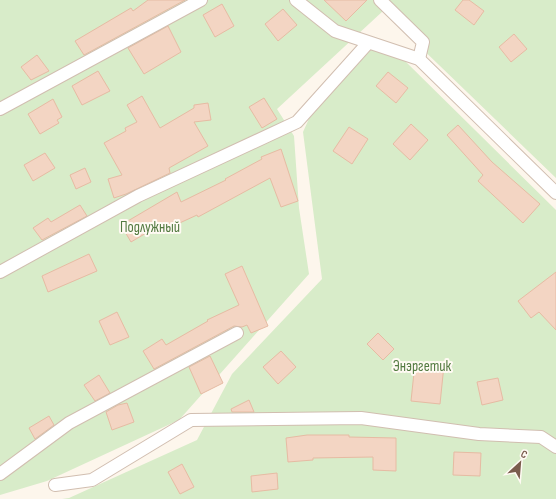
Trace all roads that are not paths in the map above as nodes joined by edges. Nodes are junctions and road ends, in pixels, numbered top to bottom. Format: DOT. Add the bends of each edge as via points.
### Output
graph roads {
  1 [pos="201,0"];
  2 [pos="296,0"];
  3 [pos="380,0"];
  4 [pos="368,43"];
  5 [pos="418,59"];
  6 [pos="0,109"];
  7 [pos="556,193"];
  8 [pos="0,272"];
  9 [pos="237,333"];
  10 [pos="556,447"];
  11 [pos="0,474"];
  12 [pos="55,485"];
  1 -- 6 [label="lane"];
  2 -- 4 [label="lane" via="335,31"];
  3 -- 5 [label="lane" via="423,42"];
  4 -- 5 [label="lane"];
  4 -- 8 [label="lane" via="297,122 138,196"];
  5 -- 7 [label="lane"];
  9 -- 11 [label="lane" via="69,423"];
  10 -- 12 [label="lane" via="540,437 479,434 361,418 191,420 92,480"];
}
